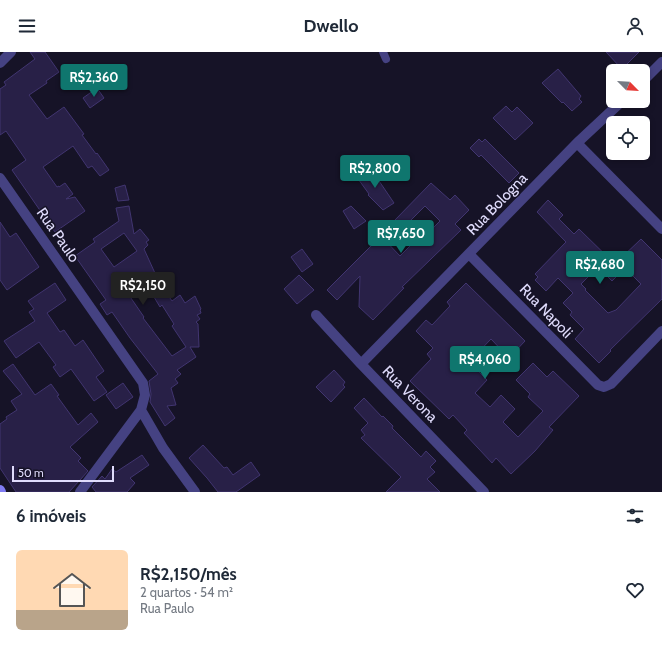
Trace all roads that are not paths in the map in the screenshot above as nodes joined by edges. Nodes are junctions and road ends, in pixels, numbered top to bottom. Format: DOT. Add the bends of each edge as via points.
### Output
graph roads {
  1 [pos="11,52"];
  2 [pos="662,62"];
  3 [pos="0,64"];
  4 [pos="650,74"];
  5 [pos="614,108"];
  6 [pos="577,143"];
  7 [pos="0,178"];
  8 [pos="662,229"];
  9 [pos="469,254"];
  10 [pos="316,314"];
  11 [pos="662,331"];
  12 [pos="361,364"];
  13 [pos="141,410"];
  14 [pos="80,492"];
  15 [pos="195,492"];
  16 [pos="484,492"];
  1 -- 3 [label="street"];
  2 -- 4 [label="street"];
  5 -- 6 [label="street, Rua Bologna"];
  6 -- 8 [label="street"];
  6 -- 9 [label="street, Rua Bologna"];
  7 -- 13 [label="street, Rua Paulo" via="143,383 145,395"];
  9 -- 11 [label="street, Rua Napoli" via="598,385 604,387 610,384"];
  9 -- 12 [label="street, Rua Bologna"];
  10 -- 12 [label="street, Rua Verona"];
  12 -- 16 [label="street, Rua Verona"];
  13 -- 14 [label="street"];
  13 -- 15 [label="street" via="163,448"];
}
